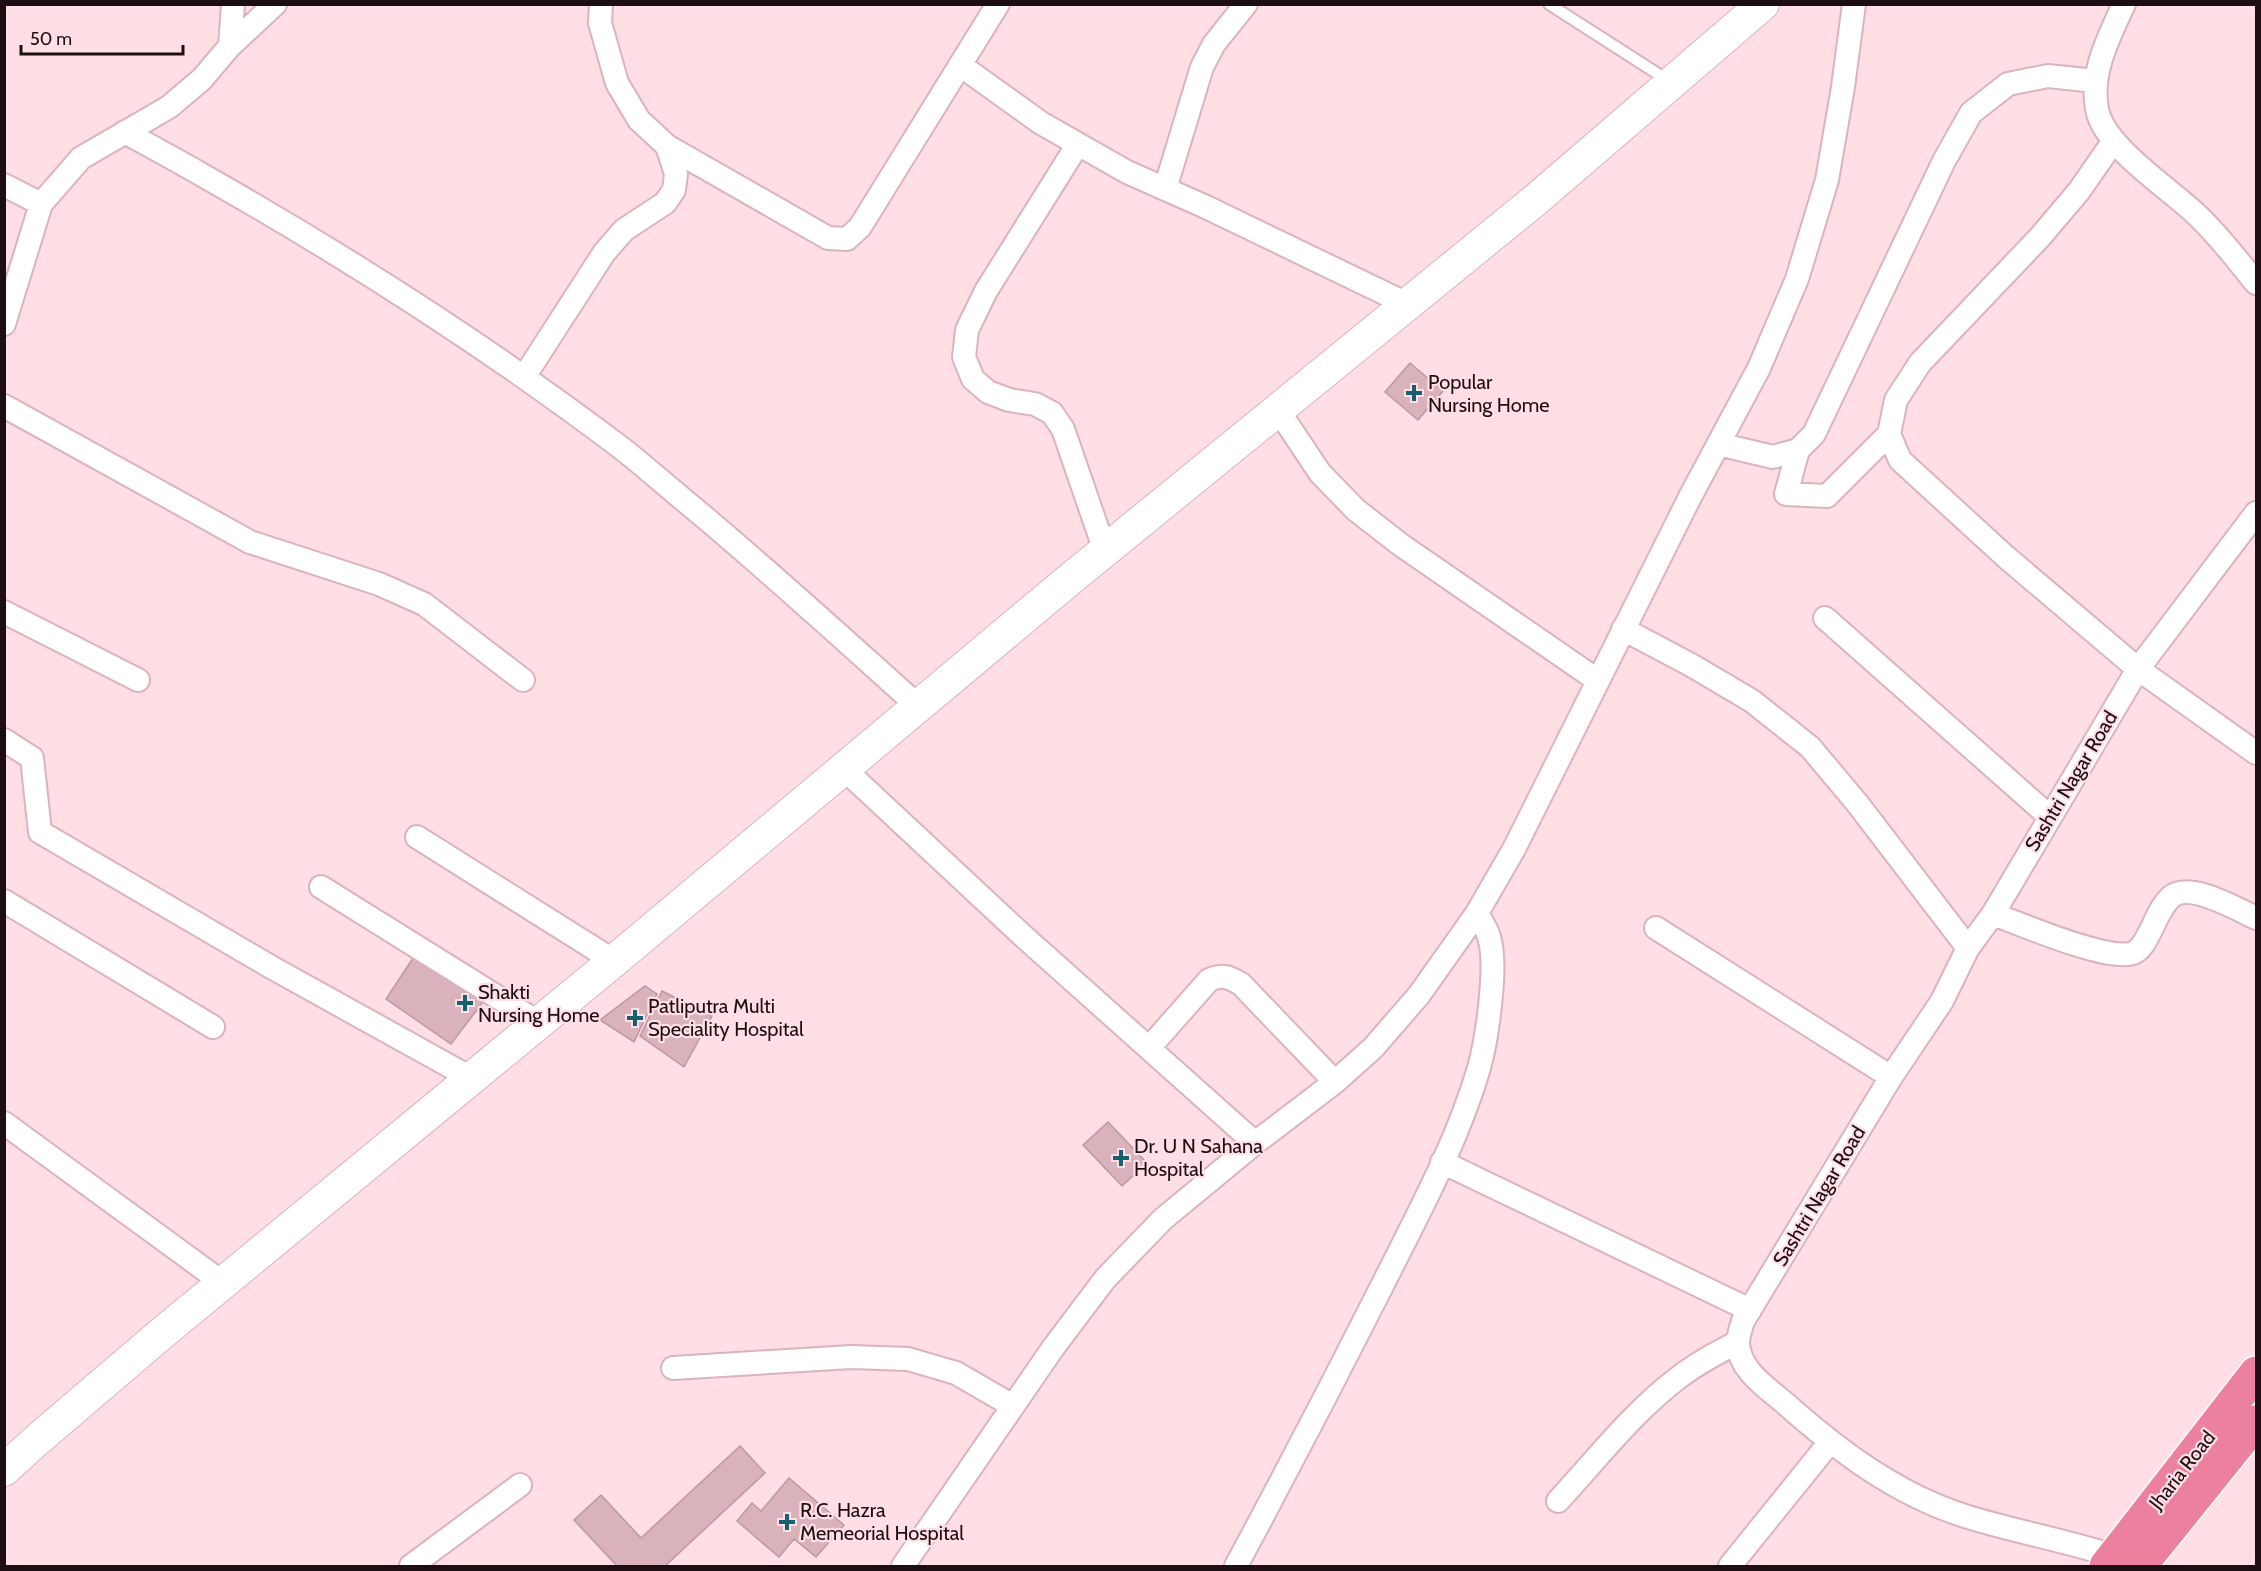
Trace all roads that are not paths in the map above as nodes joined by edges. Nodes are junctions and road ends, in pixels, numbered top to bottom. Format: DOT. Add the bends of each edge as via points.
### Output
graph roads {
  1 [pos="234,4"];
  2 [pos="275,4"];
  3 [pos="601,4"];
  4 [pos="998,4"];
  5 [pos="1246,4"];
  6 [pos="1549,4"];
  7 [pos="1763,4"];
  8 [pos="1854,4"];
  9 [pos="2124,4"];
  10 [pos="230,46"];
  11 [pos="960,64"];
  12 [pos="2095,81"];
  13 [pos="1672,83"];
  14 [pos="125,132"];
  15 [pos="2113,142"];
  16 [pos="1078,144"];
  17 [pos="667,146"];
  18 [pos="4,185"];
  19 [pos="1165,189"];
  20 [pos="41,204"];
  21 [pos="2256,283"];
  22 [pos="1409,305"];
  23 [pos="4,324"];
  24 [pos="524,377"];
  25 [pos="4,406"];
  26 [pos="1278,410"];
  27 [pos="1889,434"];
  28 [pos="1718,444"];
  29 [pos="1798,450"];
  30 [pos="2256,513"];
  31 [pos="1105,551"];
  32 [pos="4,612"];
  33 [pos="1825,618"];
  34 [pos="1623,629"];
  35 [pos="2138,669"];
  36 [pos="138,680"];
  37 [pos="523,680"];
  38 [pos="1597,680"];
  39 [pos="918,706"];
  40 [pos="4,740"];
  41 [pos="2256,753"];
  42 [pos="844,769"];
  43 [pos="2050,817"];
  44 [pos="417,837"];
  45 [pos="321,887"];
  46 [pos="4,901"];
  47 [pos="1477,913"];
  48 [pos="1993,914"];
  49 [pos="2256,918"];
  50 [pos="1656,928"];
  51 [pos="1968,948"];
  52 [pos="614,961"];
  53 [pos="539,1023"];
  54 [pos="213,1027"];
  55 [pos="1149,1048"];
  56 [pos="1891,1077"];
  57 [pos="471,1078"];
  58 [pos="1335,1082"];
  59 [pos="4,1124"];
  60 [pos="1255,1143"];
  61 [pos="1442,1162"];
  62 [pos="223,1283"];
  63 [pos="1750,1310"];
  64 [pos="1738,1342"];
  65 [pos="673,1368"];
  66 [pos="2256,1373"];
  67 [pos="1013,1406"];
  68 [pos="2256,1422"];
  69 [pos="1830,1442"];
  70 [pos="4,1470"];
  71 [pos="520,1485"];
  72 [pos="1558,1501"];
  73 [pos="2129,1564"];
  74 [pos="411,1566"];
  75 [pos="903,1566"];
  76 [pos="1236,1566"];
  77 [pos="1730,1566"];
  1 -- 10 [label="street"];
  2 -- 10 [label="street"];
  3 -- 17 [label="street" via="600,23 617,83 639,120"];
  4 -- 11 [label="street"];
  5 -- 19 [label="street" via="1214,44 1202,67"];
  6 -- 13 [label="lane"];
  7 -- 13 [label="main road"];
  8 -- 28 [label="street" via="1827,180 1797,279 1759,368"];
  9 -- 12 [label="street"];
  10 -- 14 [label="street" via="170,108"];
  11 -- 16 [label="street" via="1041,123"];
  11 -- 17 [label="street" via="861,227 847,239 828,238"];
  12 -- 15 [label="street" via="2097,111"];
  12 -- 29 [label="street" via="2048,76 2008,84 1971,113 1944,161 1814,434"];
  13 -- 22 [label="main road"];
  14 -- 20 [label="street" via="81,158"];
  14 -- 24 [label="street" via="367,273"];
  15 -- 21 [label="street" via="2200,218"];
  15 -- 27 [label="street" via="2040,237 1920,363 1896,399"];
  16 -- 19 [label="street"];
  16 -- 31 [label="street" via="986,291 968,330 964,357 973,379 988,392 1035,404 1052,413 1063,429"];
  17 -- 24 [label="street" via="676,174 674,190 665,203 624,230 604,253"];
  18 -- 20 [label="street"];
  19 -- 22 [label="street"];
  20 -- 23 [label="street"];
  22 -- 26 [label="main road"];
  24 -- 39 [label="street" via="622,449 750,554"];
  25 -- 37 [label="street" via="250,542 379,584 424,604"];
  26 -- 31 [label="main road"];
  26 -- 38 [label="street" via="1320,473 1356,510"];
  27 -- 29 [label="street" via="1827,496 1786,494"];
  27 -- 35 [label="street" via="1900,460"];
  28 -- 29 [label="street" via="1773,457"];
  28 -- 34 [label="street"];
  30 -- 35 [label="street, Sashtri Nagar Road"];
  31 -- 39 [label="main road"];
  32 -- 36 [label="street"];
  33 -- 43 [label="street"];
  34 -- 38 [label="street"];
  34 -- 51 [label="street" via="1752,701 1810,747"];
  35 -- 41 [label="street"];
  35 -- 43 [label="street, Sashtri Nagar Road"];
  38 -- 47 [label="street" via="1514,849"];
  39 -- 42 [label="main road"];
  40 -- 57 [label="street" via="32,758 40,832 272,968"];
  42 -- 52 [label="main road"];
  42 -- 55 [label="street"];
  43 -- 48 [label="street, Sashtri Nagar Road"];
  44 -- 52 [label="street"];
  45 -- 53 [label="street"];
  46 -- 54 [label="street"];
  47 -- 58 [label="street" via="1419,995 1372,1048"];
  47 -- 61 [label="street" via="1489,937 1493,961 1491,995 1479,1067"];
  48 -- 49 [label="street" via="2097,951 2120,955 2135,953 2172,895 2186,891 2205,895"];
  48 -- 51 [label="street, Sashtri Nagar Road"];
  50 -- 56 [label="street"];
  51 -- 56 [label="street, Sashtri Nagar Road" via="1941,1001"];
  52 -- 53 [label="main road"];
  53 -- 57 [label="main road"];
  55 -- 58 [label="street" via="1209,981 1229,977 1241,984"];
  55 -- 60 [label="street"];
  56 -- 63 [label="street, Sashtri Nagar Road"];
  57 -- 62 [label="main road"];
  58 -- 60 [label="street"];
  59 -- 62 [label="street"];
  60 -- 67 [label="street" via="1163,1219 1105,1279"];
  61 -- 63 [label="street"];
  61 -- 76 [label="street" via="1312,1424"];
  62 -- 70 [label="main road"];
  63 -- 64 [label="street, Sashtri Nagar Road"];
  64 -- 69 [label="street" via="1741,1359 1753,1375"];
  64 -- 72 [label="street" via="1678,1378"];
  65 -- 67 [label="street" via="851,1357 908,1359 956,1373"];
  66 -- 73 [label="highway, Jharia Road"];
  67 -- 75 [label="street"];
  68 -- 73 [label="highway, Jharia Road"];
  69 -- 73 [label="street" via="1916,1496 1966,1516"];
  69 -- 77 [label="street"];
  71 -- 74 [label="street"];
}
